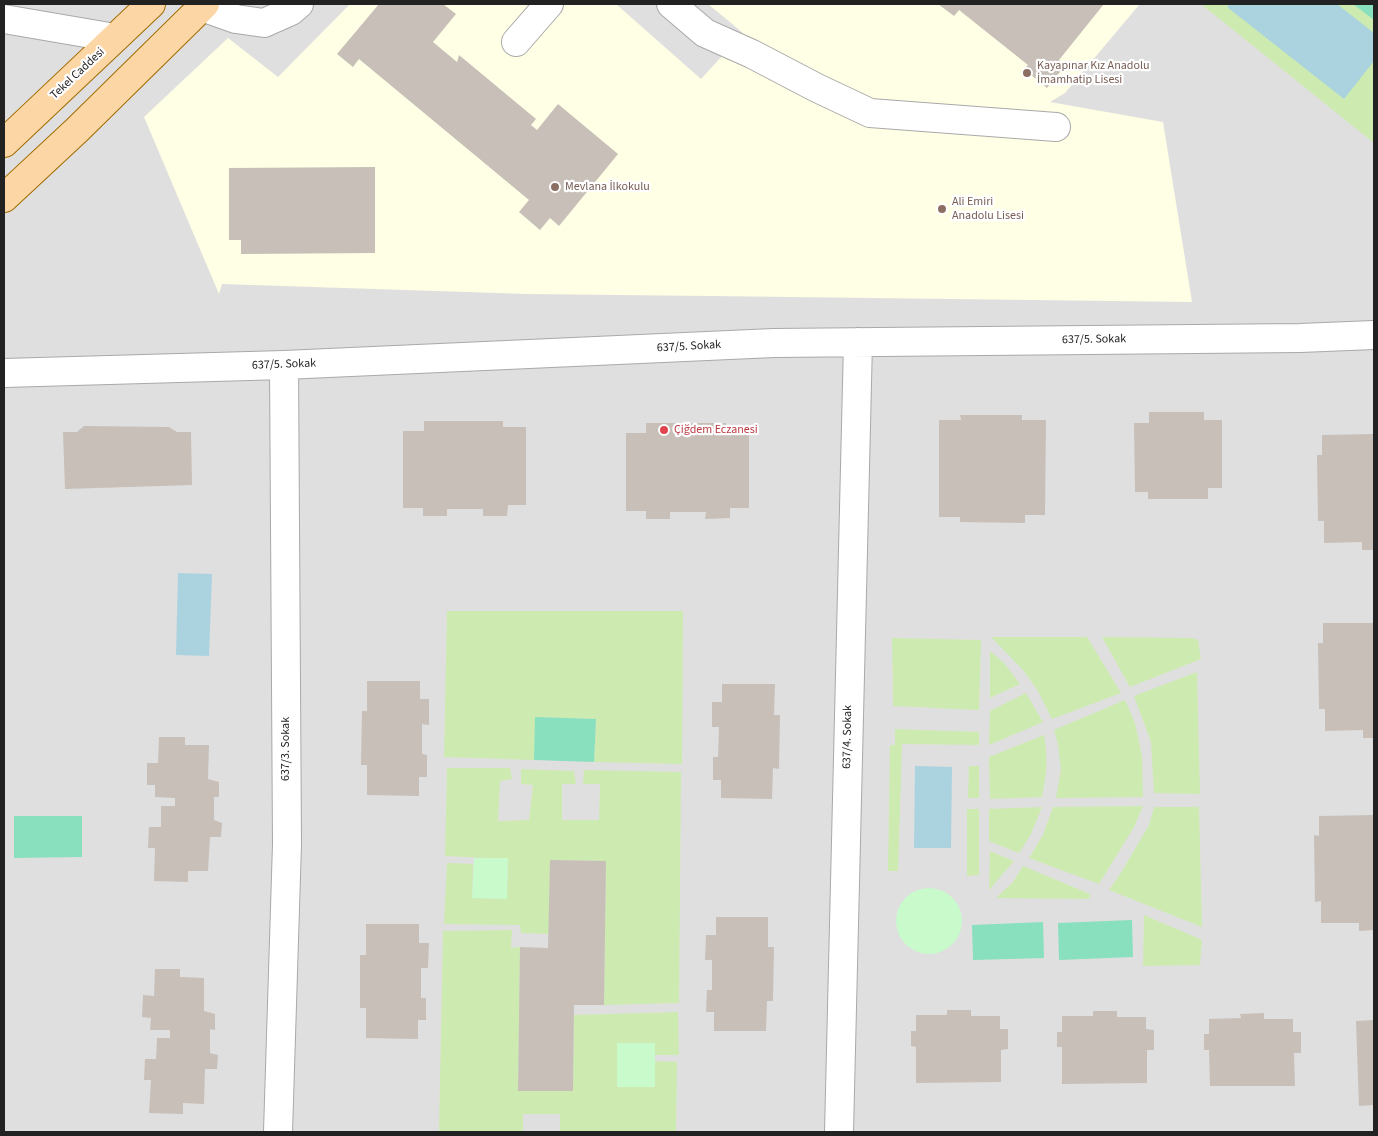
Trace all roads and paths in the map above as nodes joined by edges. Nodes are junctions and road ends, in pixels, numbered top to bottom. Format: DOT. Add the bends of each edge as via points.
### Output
graph roads {
  1 [pos="151,4"];
  2 [pos="299,4"];
  3 [pos="549,4"];
  4 [pos="671,4"];
  5 [pos="204,6"];
  6 [pos="4,19"];
  7 [pos="115,38"];
  8 [pos="516,42"];
  9 [pos="1056,127"];
  10 [pos="4,143"];
  11 [pos="4,198"];
  12 [pos="1374,335"];
  13 [pos="858,342"];
  14 [pos="284,365"];
  15 [pos="4,373"];
  16 [pos="278,1132"];
  17 [pos="839,1132"];
  1 -- 7 [label="main road, Tekel Caddesi"];
  2 -- 5 [label="street" via="264,23 236,18"];
  3 -- 8 [label="street"];
  4 -- 9 [label="street" via="705,33 870,112"];
  5 -- 11 [label="main road"];
  6 -- 7 [label="street"];
  7 -- 10 [label="main road, Tekel Caddesi"];
  12 -- 13 [label="street, 637/5. Sokak"];
  13 -- 14 [label="street, 637/5. Sokak" via="764,343"];
  13 -- 17 [label="street, 637/4. Sokak"];
  14 -- 15 [label="street, 637/5. Sokak"];
  14 -- 16 [label="street, 637/3. Sokak" via="287,844"];
}
